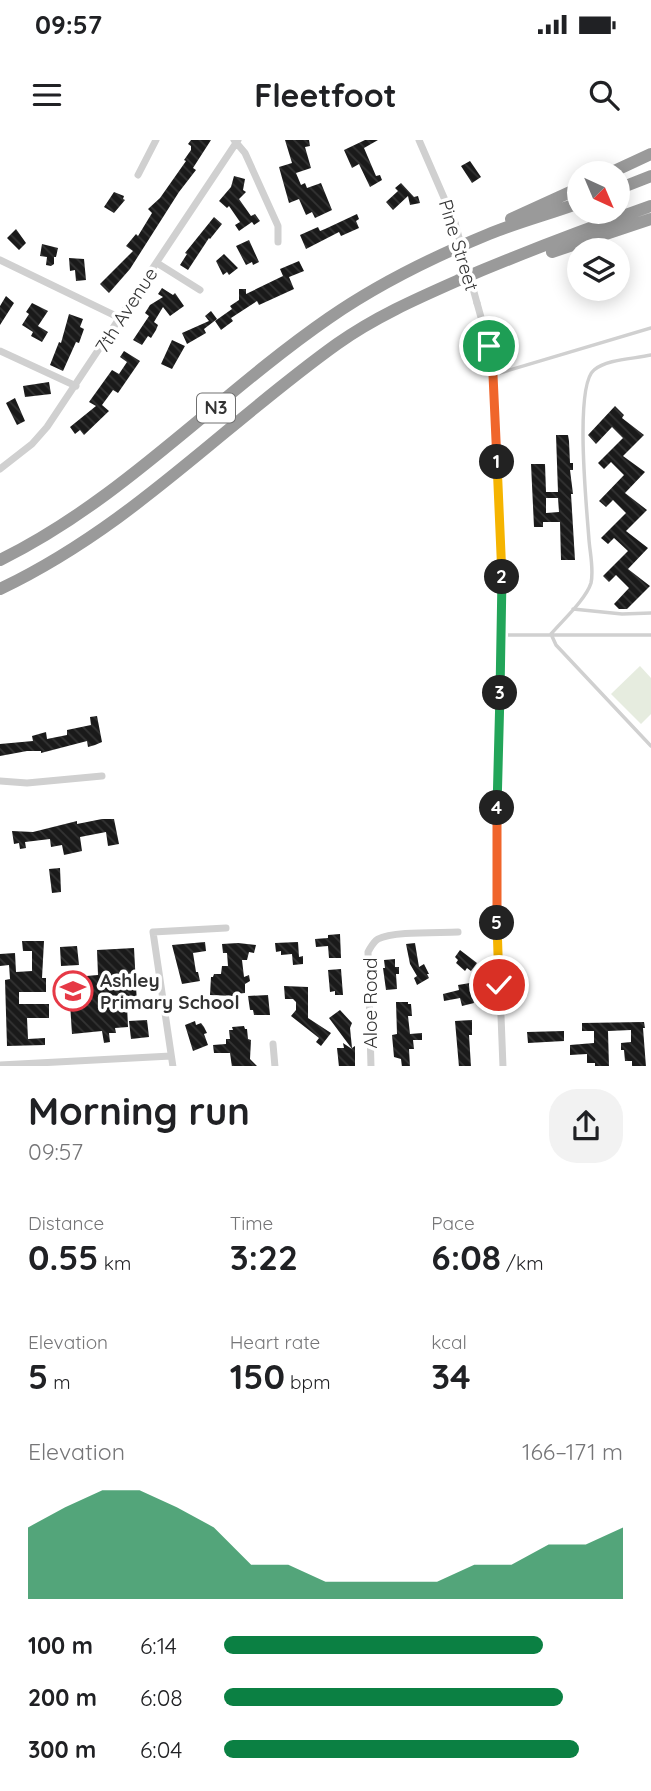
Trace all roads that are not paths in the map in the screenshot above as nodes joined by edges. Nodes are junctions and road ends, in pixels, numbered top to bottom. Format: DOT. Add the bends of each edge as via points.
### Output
graph roads {
  1 [pos="156,140"];
  2 [pos="419,140"];
  3 [pos="236,141"];
  4 [pos="651,155"];
  5 [pos="630,164"];
  6 [pos="138,175"];
  7 [pos="651,176"];
  8 [pos="630,184"];
  9 [pos="567,193"];
  10 [pos="651,206"];
  11 [pos="567,207"];
  12 [pos="651,219"];
  13 [pos="491,233"];
  14 [pos="278,242"];
  15 [pos="0,260"];
  16 [pos="500,262"];
  17 [pos="157,264"];
  18 [pos="200,290"];
  19 [pos="120,318"];
  20 [pos="651,328"];
  21 [pos="0,351"];
  22 [pos="651,355"];
  23 [pos="493,375"];
  24 [pos="76,386"];
  25 [pos="0,469"];
  26 [pos="0,560"];
  27 [pos="0,589"];
  28 [pos="572,609"];
  29 [pos="651,613"];
  30 [pos="551,634"];
  31 [pos="502,635"];
  32 [pos="651,635"];
  33 [pos="651,746"];
  34 [pos="102,776"];
  35 [pos="0,780"];
  36 [pos="226,928"];
  37 [pos="458,932"];
  38 [pos="273,1044"];
  39 [pos="172,1056"];
  40 [pos="0,1065"];
  41 [pos="173,1066"];
  42 [pos="275,1066"];
  43 [pos="370,1066"];
  44 [pos="503,1066"];
  1 -- 6 [label="street"];
  2 -- 23 [label="street, Pine Street, bridge" via="455,223"];
  3 -- 14 [label="street" via="278,226"];
  3 -- 17 [label="street, 7th Avenue"];
  4 -- 5 [label="highway"];
  7 -- 8 [label="highway"];
  9 -- 13 [label="highway" via="516,216"];
  10 -- 16 [label="highway, N3"];
  11 -- 13 [label="highway, N3"];
  12 -- 16 [label="highway" via="515,264"];
  13 -- 26 [label="highway, N3" via="384,284 330,317 128,481 50,534"];
  15 -- 19 [label="street"];
  16 -- 27 [label="highway, N3" via="401,305 338,344 102,531"];
  17 -- 18 [label="street"];
  17 -- 19 [label="street, 7th Avenue"];
  19 -- 24 [label="street, 7th Avenue"];
  20 -- 23 [label="lane"];
  21 -- 24 [label="street"];
  22 -- 28 [label="lane" via="604,365 587,378 584,465 592,578"];
  23 -- 31 [label="street, Pine Street"];
  24 -- 25 [label="street, 7th Avenue" via="40,436"];
  28 -- 29 [label="lane"];
  28 -- 30 [label="lane"];
  30 -- 31 [label="lane"];
  30 -- 32 [label="lane"];
  30 -- 33 [label="lane" via="556,645"];
  31 -- 44 [label="street, Pine Street" via="495,862"];
  34 -- 35 [label="street" via="27,783"];
  36 -- 39 [label="street" via="153,932"];
  37 -- 43 [label="street, Aloe Road" via="391,936 372,945 368,952"];
  38 -- 42 [label="street"];
  39 -- 40 [label="street"];
  39 -- 41 [label="street"];
}
